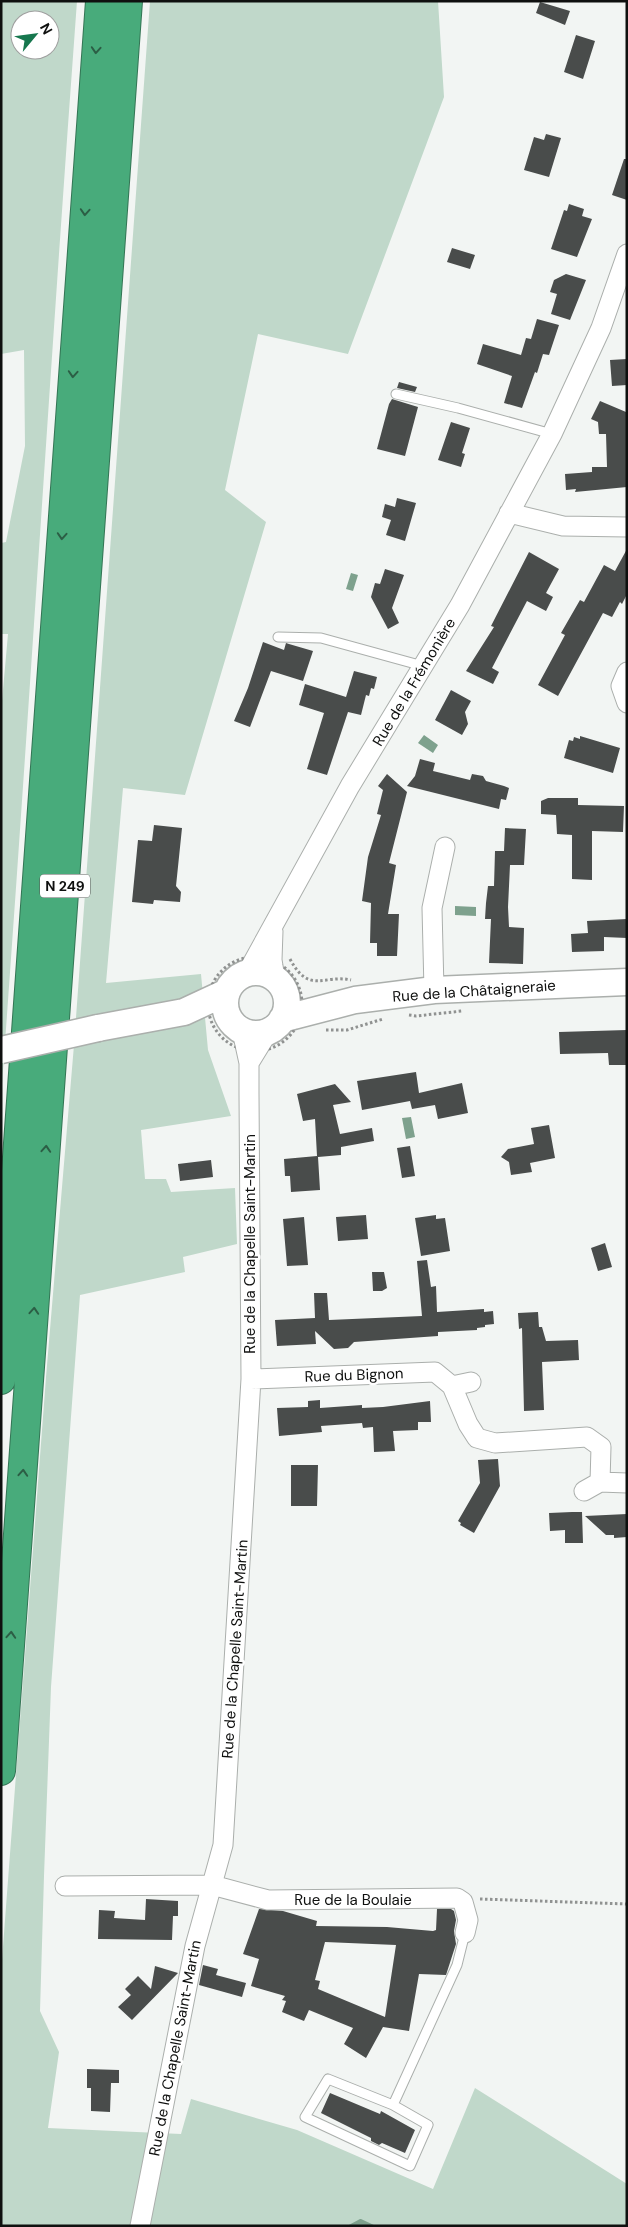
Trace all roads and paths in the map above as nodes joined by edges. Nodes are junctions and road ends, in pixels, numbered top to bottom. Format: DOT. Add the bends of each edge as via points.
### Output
graph roads {
  1 [pos="100,1"];
  2 [pos="128,1"];
  3 [pos="627,254"];
  4 [pos="396,394"];
  5 [pos="552,434"];
  6 [pos="510,513"];
  7 [pos="627,527"];
  8 [pos="278,637"];
  9 [pos="423,666"];
  10 [pos="627,672"];
  11 [pos="627,703"];
  12 [pos="445,847"];
  13 [pos="356,981"];
  14 [pos="627,982"];
  15 [pos="471,989"];
  16 [pos="434,990"];
  17 [pos="270,1007"];
  18 [pos="400,1015"];
  19 [pos="391,1016"];
  20 [pos="1,1050"];
  21 [pos="251,1379"];
  22 [pos="1,1380"];
  23 [pos="471,1382"];
  24 [pos="452,1386"];
  25 [pos="627,1482"];
  26 [pos="1,1771"];
  27 [pos="212,1885"];
  28 [pos="65,1886"];
  29 [pos="457,1898"];
  30 [pos="627,1904"];
  31 [pos="465,1933"];
  32 [pos="393,2105"];
  33 [pos="140,2226"];
  1 -- 22 [label="highway, N 249, one-way"];
  26 -- 2 [label="highway, N 249, one-way"];
  3 -- 5 [label="street, Rue de la Frémonière" via="601,328"];
  4 -- 5 [label="lane"];
  5 -- 6 [label="street, Rue de la Frémonière"];
  6 -- 7 [label="street" via="563,526"];
  6 -- 9 [label="street, Rue de la Frémonière"];
  8 -- 9 [label="lane" via="321,638"];
  9 -- 17 [label="street, Rue de la Frémonière" via="350,786 273,927"];
  10 -- 11 [label="street" via="621,686"];
  12 -- 16 [label="street" via="432,908"];
  13 -- 17 [label="path" via="340,978 311,980"];
  14 -- 15 [label="street, Rue de la Châtaigneraie"];
  15 -- 16 [label="street, Rue de la Châtaigneraie"];
  15 -- 18 [label="path" via="472,1010"];
  16 -- 17 [label="street, Rue de la Châtaigneraie"];
  17 -- 17 [label="path" via="218,1033 235,1047"];
  17 -- 17 [label="path" via="239,960 224,968 212,985"];
  17 -- 19 [label="path" via="347,1030"];
  17 -- 20 [label="street, Rue de la Châtaigneraie, bridge" via="184,1012"];
  17 -- 21 [label="street, Rue de la Chapelle Saint-Martin"];
  21 -- 24 [label="street, Rue du Bignon" via="435,1372"];
  21 -- 27 [label="street, Rue de la Chapelle Saint-Martin" via="223,1845"];
  23 -- 24 [label="street"];
  24 -- 25 [label="street" via="477,1438 486,1442 587,1438 601,1447 592,1487"];
  27 -- 28 [label="street, Rue de la Boulaie"];
  27 -- 29 [label="street, Rue de la Boulaie" via="268,1900"];
  27 -- 33 [label="street, Rue de la Chapelle Saint-Martin" via="191,1965"];
  29 -- 30 [label="path"];
  29 -- 31 [label="street" via="463,1902 468,1920"];
  31 -- 32 [label="lane" via="457,1965"];
  32 -- 32 [label="lane" via="328,2079 306,2117 410,2166 428,2125"];
}
